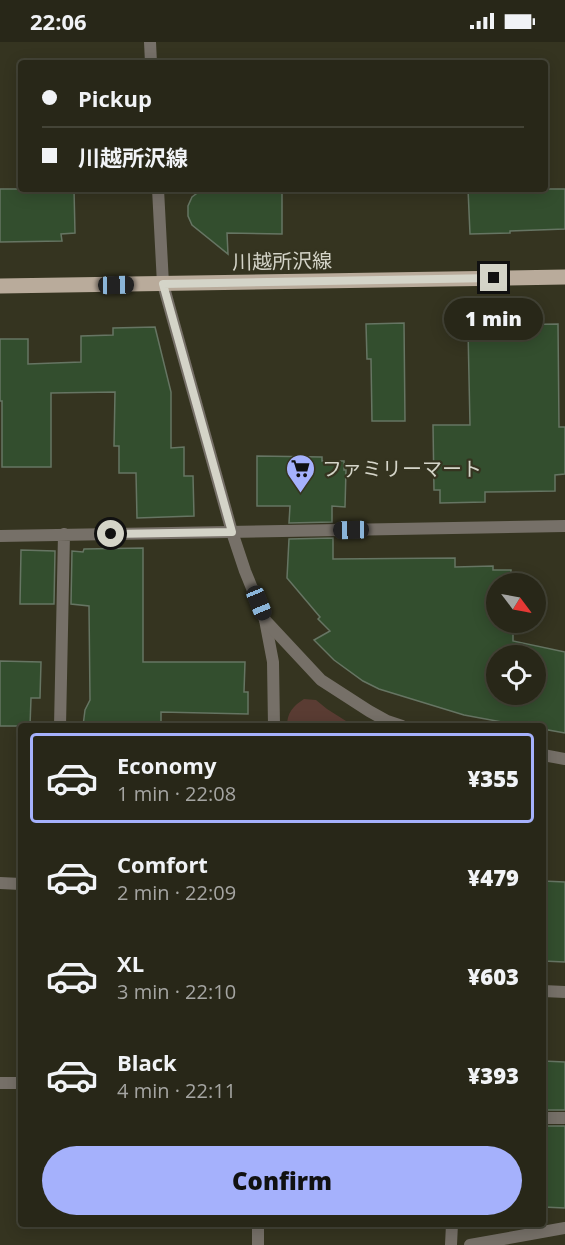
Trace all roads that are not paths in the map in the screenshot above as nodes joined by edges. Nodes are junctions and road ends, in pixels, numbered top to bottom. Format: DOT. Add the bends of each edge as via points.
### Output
graph roads {
  1 [pos="150,42"];
  2 [pos="151,60"];
  3 [pos="158,192"];
  4 [pos="565,277"];
  5 [pos="163,284"];
  6 [pos="0,286"];
  7 [pos="565,526"];
  8 [pos="232,532"];
  9 [pos="64,534"];
  10 [pos="0,536"];
  11 [pos="265,620"];
  12 [pos="60,723"];
  13 [pos="274,723"];
  14 [pos="393,723"];
  15 [pos="546,756"];
  16 [pos="565,759"];
  17 [pos="0,883"];
  18 [pos="18,884"];
  19 [pos="546,991"];
  20 [pos="565,992"];
  21 [pos="0,1083"];
  22 [pos="18,1083"];
  23 [pos="546,1118"];
  24 [pos="565,1118"];
  25 [pos="258,1227"];
  26 [pos="452,1227"];
  27 [pos="565,1228"];
  28 [pos="258,1245"];
  29 [pos="451,1245"];
  30 [pos="470,1245"];
  1 -- 2 [label="street"];
  3 -- 5 [label="street"];
  4 -- 5 [label="main road, 川越所沢線"];
  5 -- 6 [label="main road, 川越所沢線"];
  5 -- 8 [label="street"];
  7 -- 8 [label="street"];
  8 -- 9 [label="street"];
  8 -- 11 [label="street"];
  9 -- 10 [label="street"];
  9 -- 12 [label="street"];
  11 -- 13 [label="street" via="273,662"];
  11 -- 14 [label="street" via="321,680"];
  15 -- 16 [label="street"];
  17 -- 18 [label="street"];
  19 -- 20 [label="street"];
  21 -- 22 [label="street"];
  23 -- 24 [label="street"];
  25 -- 28 [label="street"];
  26 -- 29 [label="street"];
  27 -- 30 [label="street"];
}
